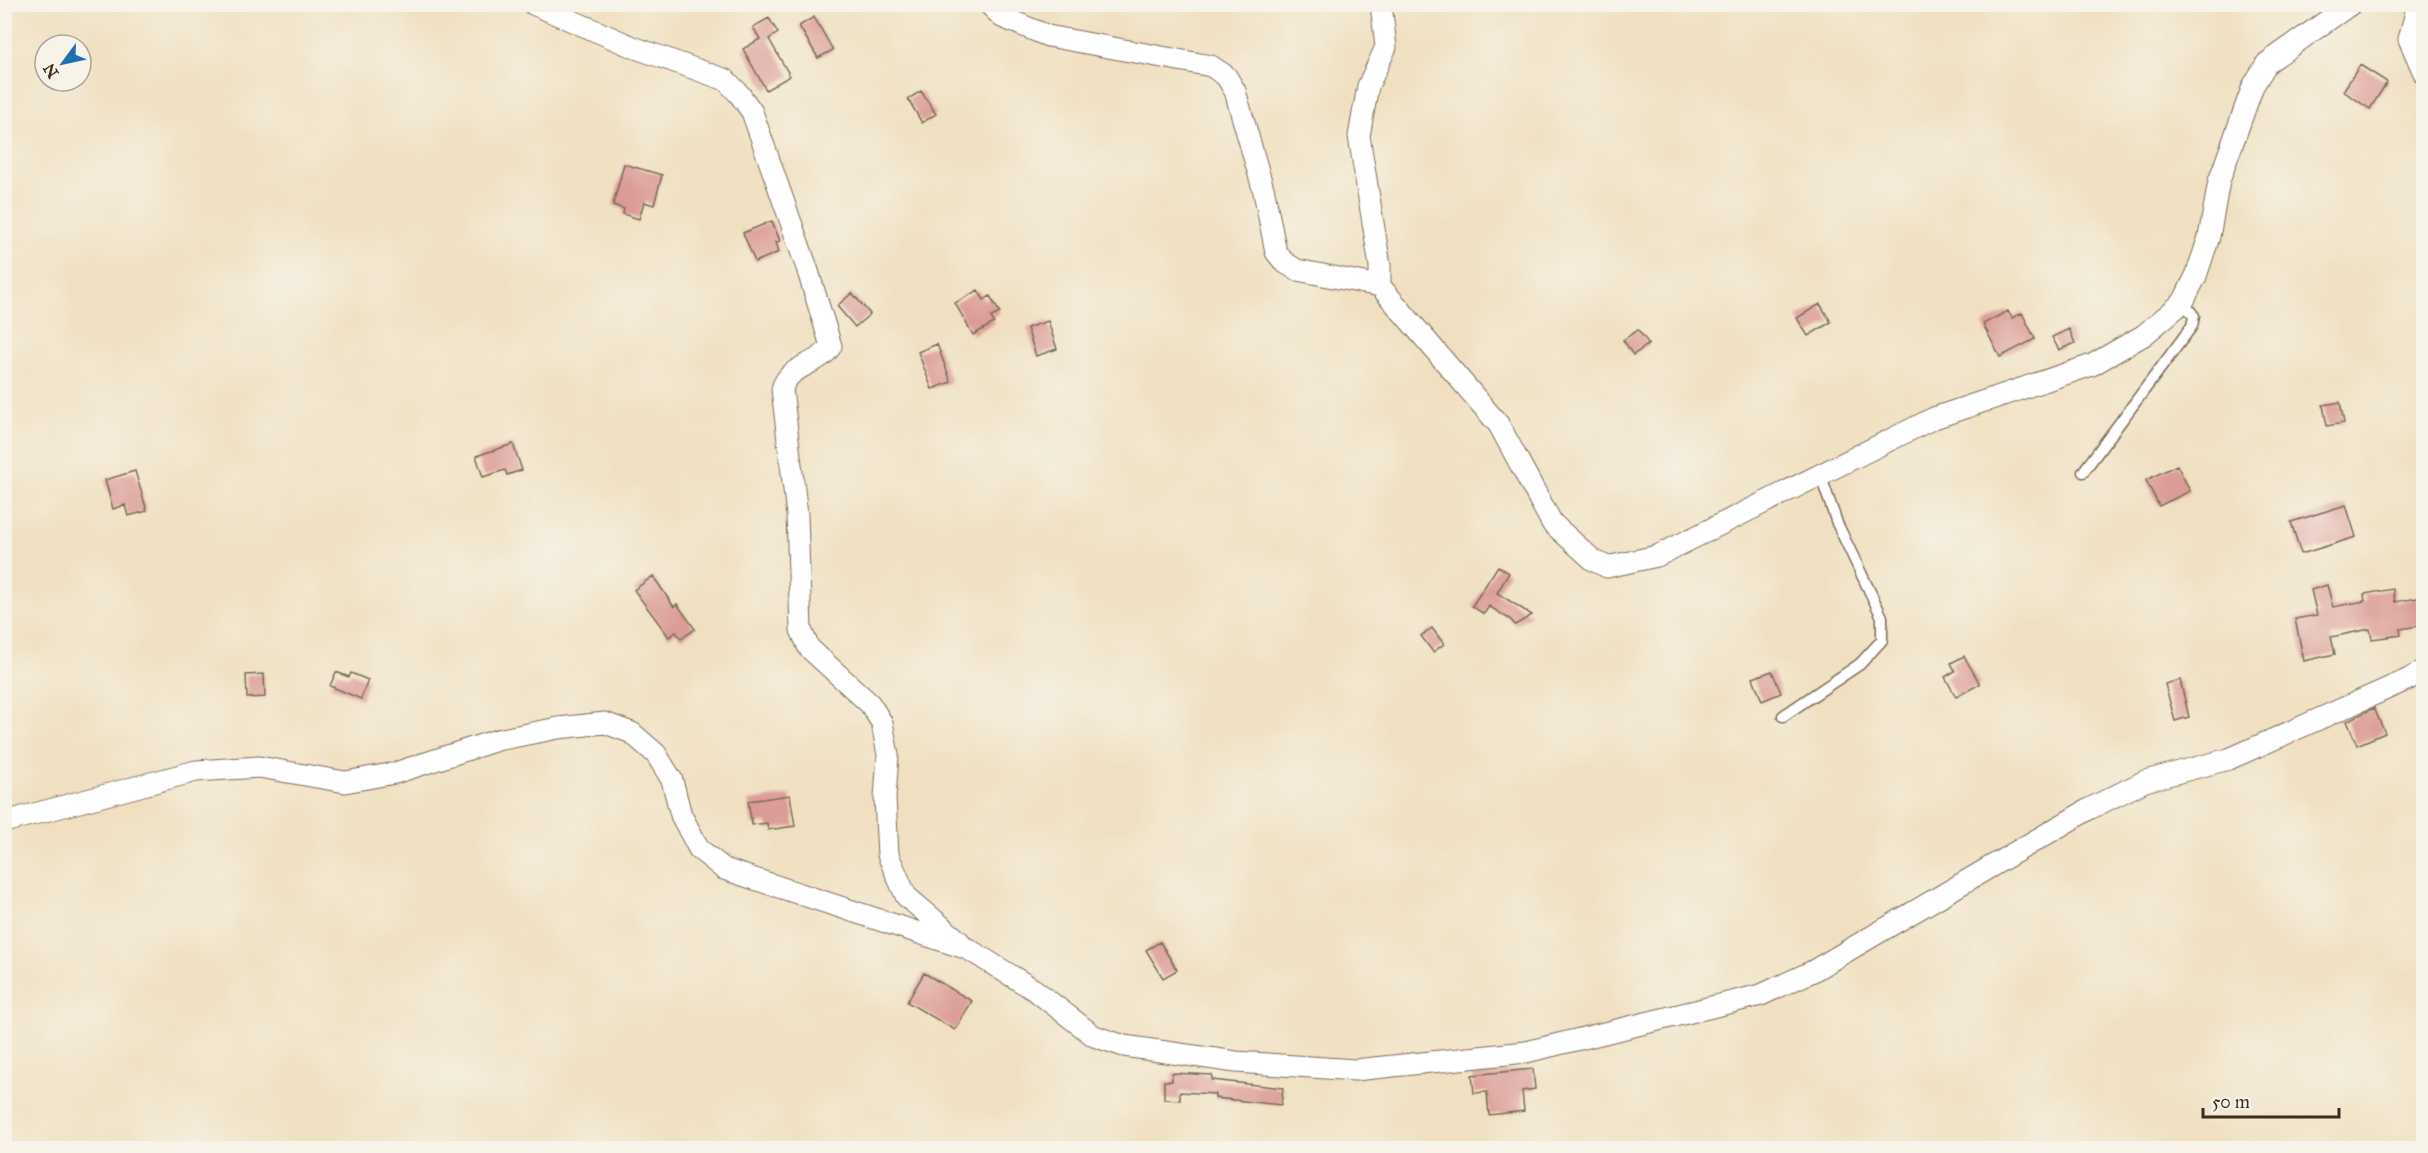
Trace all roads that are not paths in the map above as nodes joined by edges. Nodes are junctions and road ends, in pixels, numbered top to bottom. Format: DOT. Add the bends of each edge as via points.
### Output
graph roads {
  1 [pos="533,4"];
  2 [pos="989,4"];
  3 [pos="1381,4"];
  4 [pos="2418,4"];
  5 [pos="2347,6"];
  6 [pos="2424,73"];
  7 [pos="1380,286"];
  8 [pos="2183,302"];
  9 [pos="2082,472"];
  10 [pos="1820,474"];
  11 [pos="2424,670"];
  12 [pos="1783,716"];
  13 [pos="4,822"];
  14 [pos="968,949"];
  1 -- 14 [label="street" via="633,47 726,80 752,111 831,345 822,356 789,374 782,389 797,515 801,630 809,648 870,704 882,723 888,755 888,855 897,879 906,896"];
  2 -- 7 [label="street" via="1002,17 1048,36 1211,66 1226,76 1235,91 1261,181 1276,252 1297,270"];
  3 -- 7 [label="street" via="1386,47 1368,86 1359,136"];
  4 -- 6 [label="street" via="2409,39"];
  5 -- 8 [label="street" via="2267,63 2253,86 2219,181 2209,237"];
  7 -- 10 [label="street" via="1499,425 1552,523 1593,560 1607,567 1657,556"];
  8 -- 9 [label="lane" via="2194,316 2192,326"];
  8 -- 10 [label="street" via="2144,335 2092,365 1934,418"];
  10 -- 12 [label="lane" via="1837,523 1882,617 1882,640 1860,664"];
  11 -- 14 [label="street" via="2229,759 2145,781 2089,809 1813,971 1761,995 1527,1052 1355,1070 1236,1062 1124,1046 1094,1036 1036,991"];
  13 -- 14 [label="street" via="196,771 259,767 345,782 395,773 497,740 605,723 632,733 656,754 672,780 681,815 699,849 723,870"];
}
